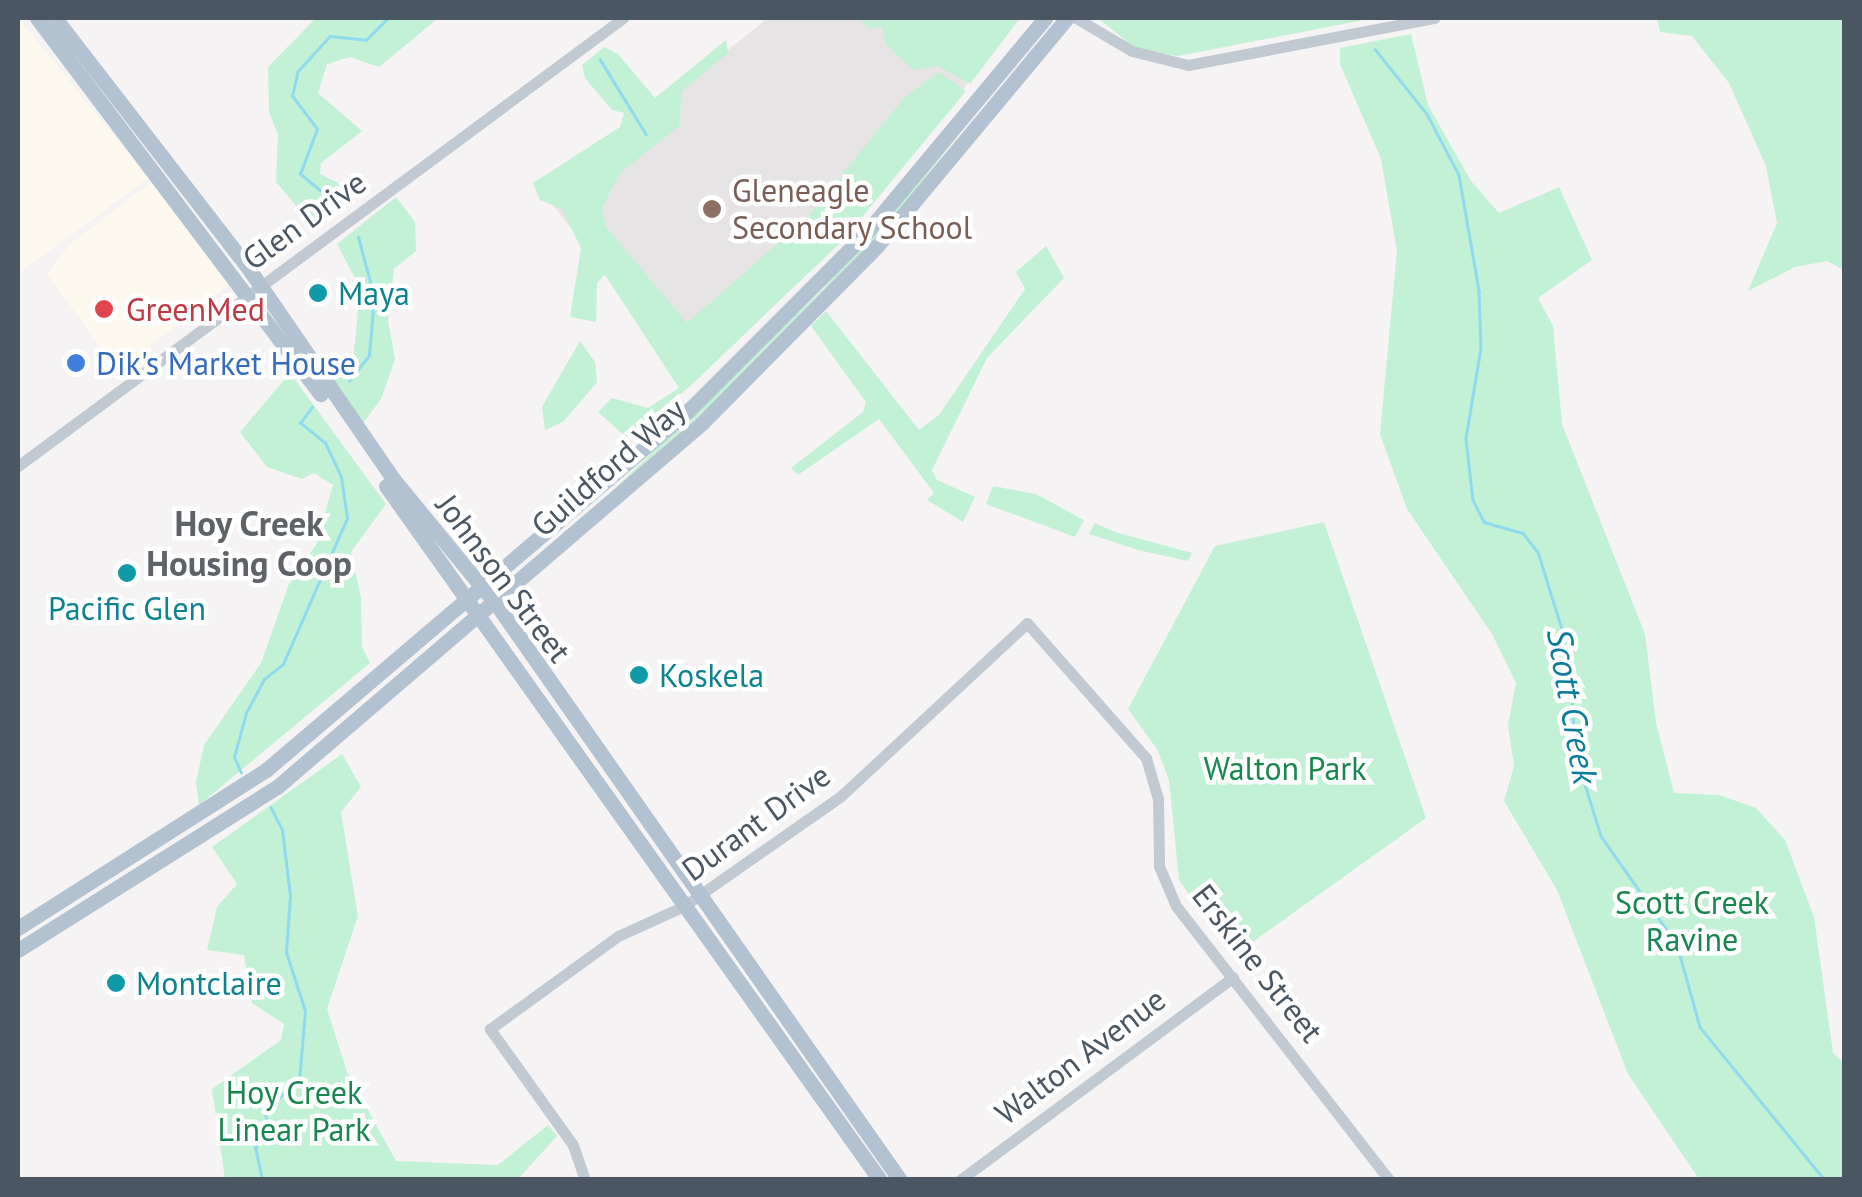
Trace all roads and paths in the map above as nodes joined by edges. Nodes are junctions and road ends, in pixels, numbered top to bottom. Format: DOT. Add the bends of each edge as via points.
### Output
graph roads {
  1 [pos="37,18"];
  2 [pos="55,18"];
  3 [pos="623,18"];
  4 [pos="1045,18"];
  5 [pos="1067,18"];
  6 [pos="1076,18"];
  7 [pos="1436,18"];
  8 [pos="255,291"];
  9 [pos="18,466"];
  10 [pos="488,595"];
  11 [pos="474,606"];
  12 [pos="1027,623"];
  13 [pos="699,897"];
  14 [pos="684,906"];
  15 [pos="18,928"];
  16 [pos="18,950"];
  17 [pos="1233,976"];
  18 [pos="585,1180"];
  19 [pos="880,1180"];
  20 [pos="900,1180"];
  21 [pos="960,1180"];
  22 [pos="1388,1180"];
  1 -- 8 [label="main road, Johnson Street"];
  2 -- 8 [label="main road, Johnson Street"];
  3 -- 8 [label="street, Glen Drive"];
  4 -- 10 [label="main road, Guildford Way" via="808,293"];
  5 -- 10 [label="main road, Guildford Way" via="826,301 702,423"];
  6 -- 7 [label="street" via="1132,51 1188,65"];
  8 -- 9 [label="street, Glen Drive"];
  8 -- 10 [label="main road, Johnson Street"];
  8 -- 11 [label="main road, Johnson Street"];
  10 -- 11 [label="main road, Guildford Way"];
  10 -- 13 [label="main road, Johnson Street"];
  11 -- 14 [label="main road, Johnson Street"];
  11 -- 15 [label="main road, Guildford Way" via="247,784"];
  11 -- 16 [label="main road, Guildford Way" via="271,792"];
  12 -- 13 [label="street, Durant Drive" via="884,761"];
  12 -- 17 [label="street, Erskine Street" via="1140,748 1156,787 1157,852 1168,892"];
  13 -- 14 [label="street, Durant Drive"];
  13 -- 20 [label="main road, Johnson Street"];
  14 -- 18 [label="street, Durant Drive" via="618,936 490,1029 572,1145"];
  14 -- 19 [label="main road, Johnson Street"];
  17 -- 21 [label="street, Walton Avenue"];
  17 -- 22 [label="street, Erskine Street"];
}
